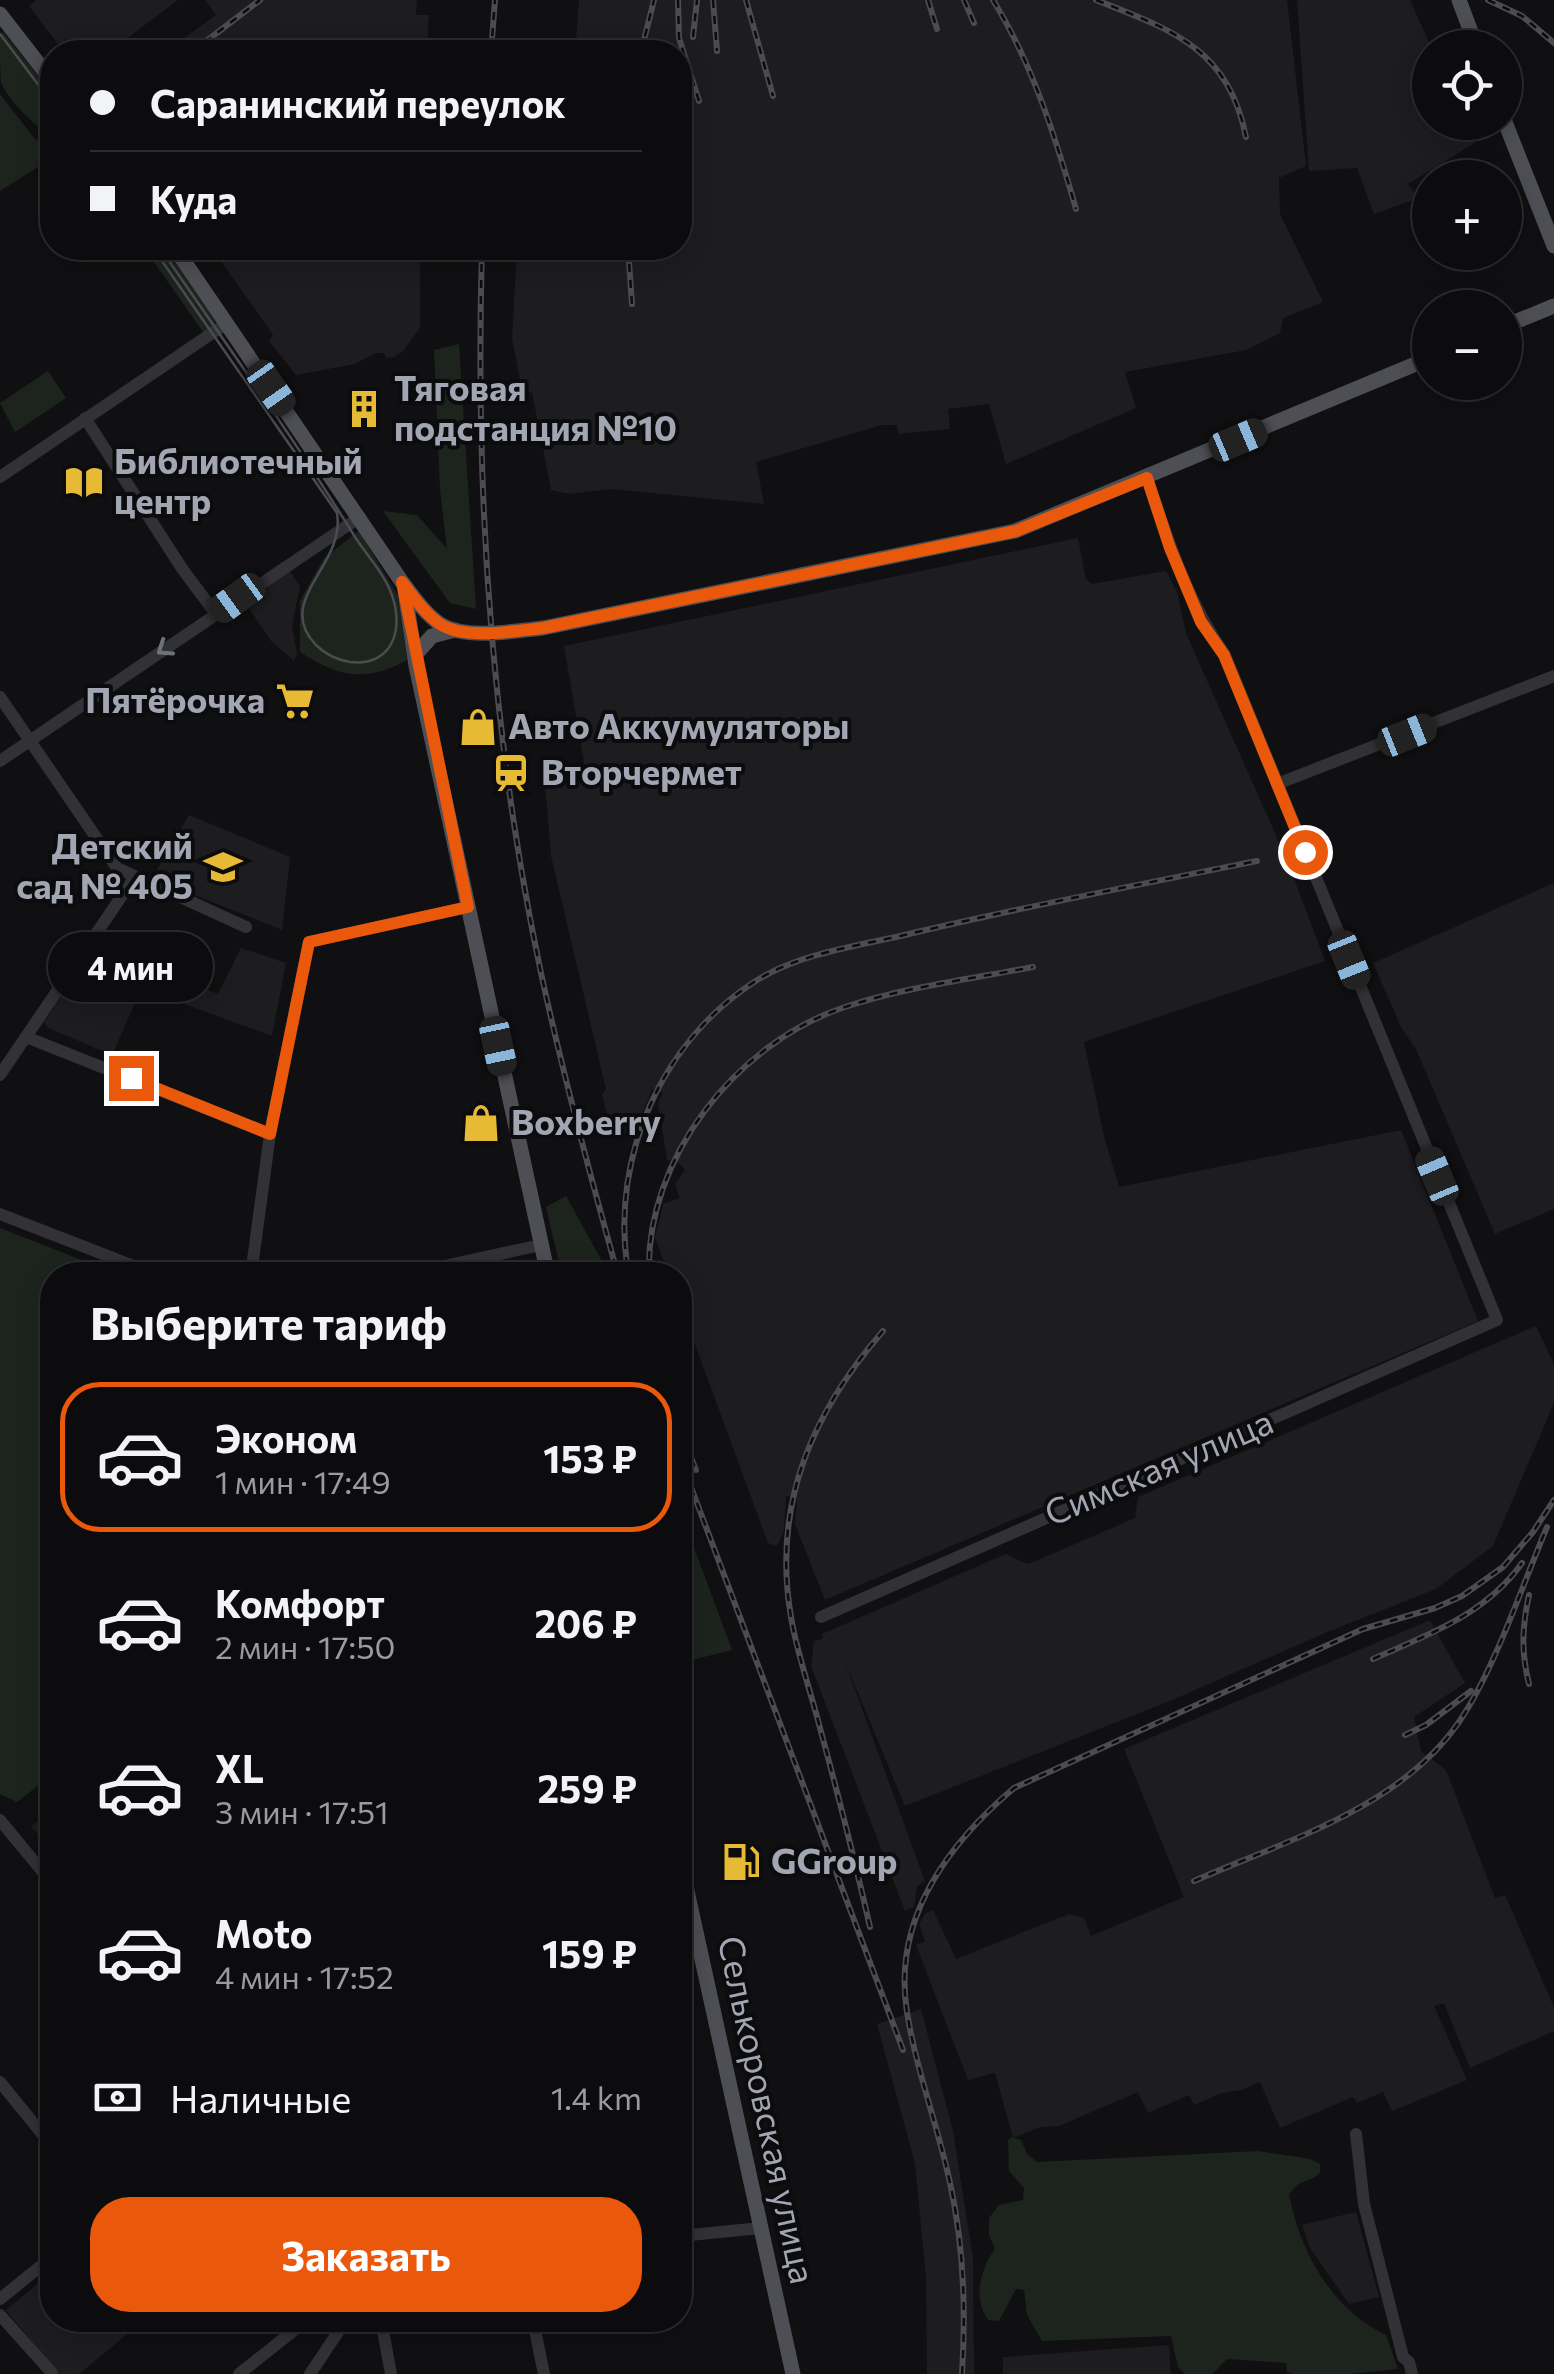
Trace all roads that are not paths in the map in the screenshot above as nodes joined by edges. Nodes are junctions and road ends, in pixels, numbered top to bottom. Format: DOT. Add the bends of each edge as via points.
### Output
graph roads {
  1 [pos="1459,0"];
  2 [pos="0,14"];
  3 [pos="1470,30"];
  4 [pos="40,66"];
  5 [pos="1512,140"];
  6 [pos="1554,246"];
  7 [pos="183,260"];
  8 [pos="1554,306"];
  9 [pos="1522,319"];
  10 [pos="227,322"];
  11 [pos="1412,366"];
  12 [pos="85,418"];
  13 [pos="0,477"];
  14 [pos="1147,478"];
  15 [pos="360,517"];
  16 [pos="402,582"];
  17 [pos="216,614"];
  18 [pos="456,630"];
  19 [pos="415,656"];
  20 [pos="1554,676"];
  21 [pos="0,697"];
  22 [pos="29,739"];
  23 [pos="0,761"];
  24 [pos="1277,784"];
  25 [pos="134,878"];
  26 [pos="468,907"];
  27 [pos="246,927"];
  28 [pos="26,1037"];
  29 [pos="0,1075"];
  30 [pos="270,1134"];
  31 [pos="0,1214"];
  32 [pos="542,1245"];
  33 [pos="124,1262"];
  34 [pos="253,1262"];
  35 [pos="463,1262"];
  36 [pos="545,1262"];
  37 [pos="821,1616"];
  38 [pos="0,1820"];
  39 [pos="40,1868"];
  40 [pos="692,1913"];
  41 [pos="698,1940"];
  42 [pos="692,1941"];
  43 [pos="0,2082"];
  44 [pos="40,2131"];
  45 [pos="1356,2134"];
  46 [pos="761,2228"];
  47 [pos="692,2235"];
  48 [pos="40,2267"];
  49 [pos="0,2300"];
  50 [pos="0,2314"];
  51 [pos="292,2332"];
  52 [pos="338,2332"];
  53 [pos="383,2332"];
  54 [pos="535,2332"];
  55 [pos="52,2372"];
  56 [pos="239,2374"];
  57 [pos="310,2374"];
  58 [pos="391,2374"];
  59 [pos="544,2374"];
  60 [pos="792,2374"];
  61 [pos="1412,2374"];
  1 -- 3 [label="main road"];
  2 -- 4 [label="main road"];
  5 -- 6 [label="main road"];
  7 -- 10 [label="main road"];
  8 -- 9 [label="main road"];
  10 -- 12 [label="street"];
  10 -- 15 [label="main road"];
  11 -- 14 [label="main road"];
  12 -- 13 [label="street"];
  12 -- 17 [label="street"];
  14 -- 18 [label="main road" via="1016,531 543,628"];
  14 -- 24 [label="street" via="1201,622 1224,655"];
  15 -- 16 [label="main road"];
  15 -- 17 [label="street"];
  16 -- 18 [label="main road" via="440,624"];
  16 -- 19 [label="main road"];
  17 -- 22 [label="street, one-way"];
  18 -- 19 [label="main road" via="432,636"];
  19 -- 26 [label="main road"];
  20 -- 24 [label="street"];
  21 -- 22 [label="street"];
  22 -- 23 [label="street"];
  22 -- 25 [label="street" via="117,868"];
  24 -- 37 [label="street, Симская улица" via="1497,1320"];
  25 -- 27 [label="street"];
  25 -- 28 [label="street"];
  26 -- 30 [label="street" via="309,942"];
  26 -- 32 [label="main road"];
  28 -- 29 [label="street"];
  28 -- 30 [label="street"];
  30 -- 34 [label="street"];
  31 -- 33 [label="street"];
  32 -- 35 [label="street"];
  32 -- 36 [label="main road"];
  38 -- 39 [label="street"];
  40 -- 41 [label="main road, Селькоровская улица"];
  41 -- 42 [label="street"];
  41 -- 46 [label="main road, Селькоровская улица"];
  43 -- 44 [label="street"];
  45 -- 61 [label="street" via="1364,2204"];
  46 -- 47 [label="street"];
  46 -- 60 [label="main road, Селькоровская улица"];
  48 -- 49 [label="street"];
  50 -- 55 [label="street"];
  51 -- 56 [label="street"];
  52 -- 57 [label="street"];
  53 -- 58 [label="street"];
  54 -- 59 [label="street"];
}
